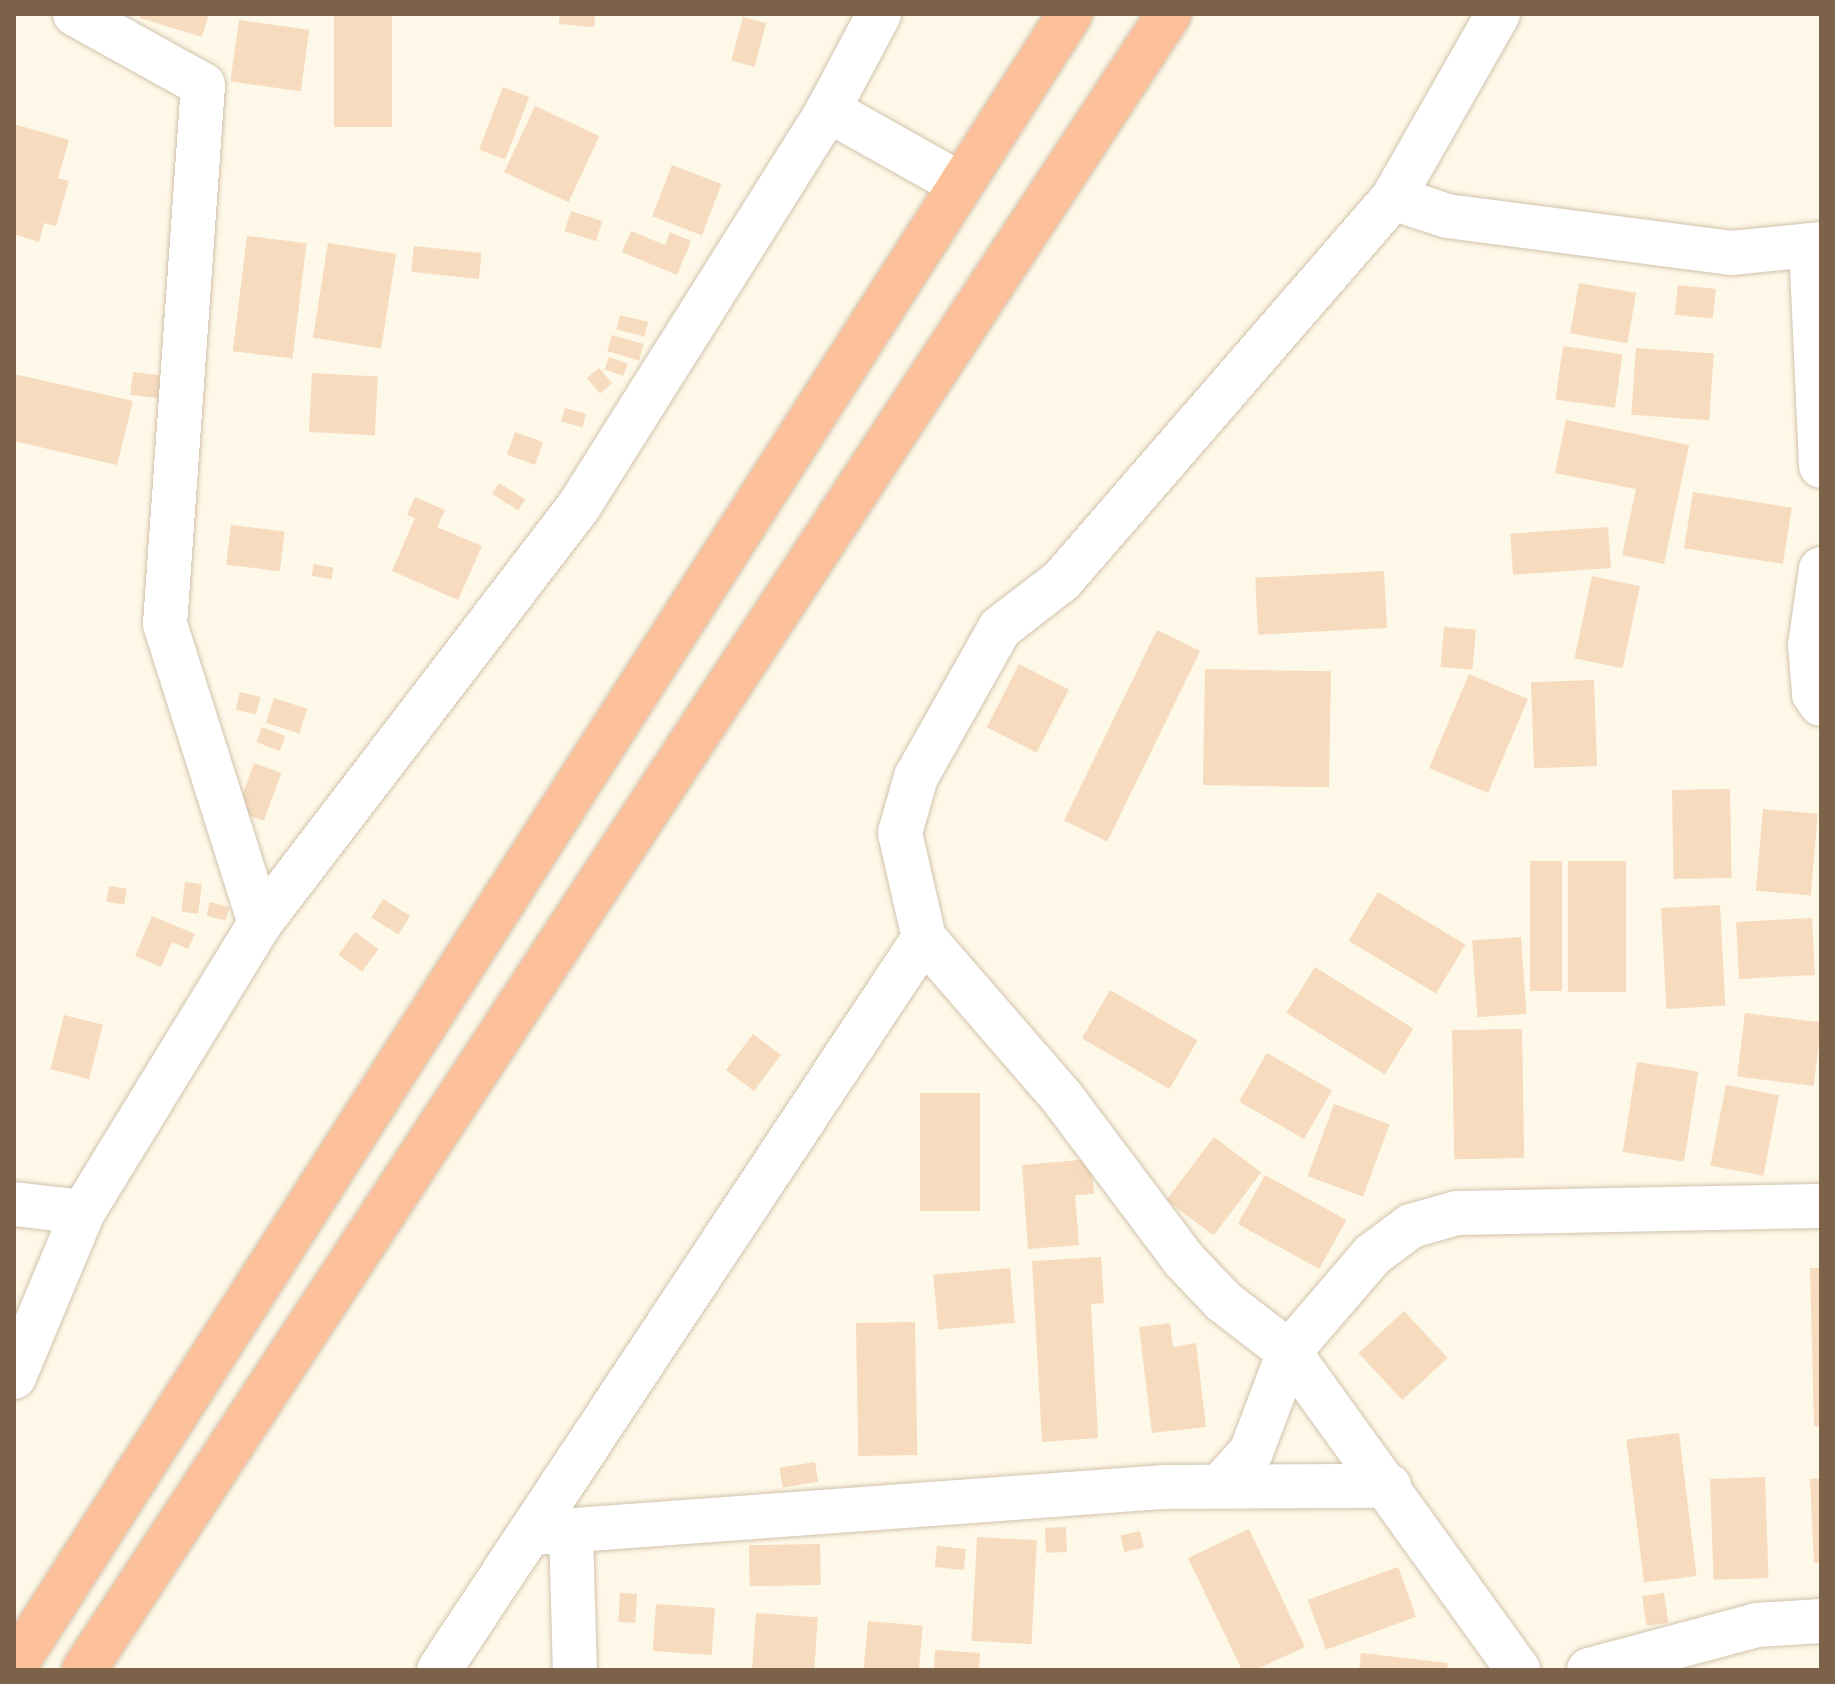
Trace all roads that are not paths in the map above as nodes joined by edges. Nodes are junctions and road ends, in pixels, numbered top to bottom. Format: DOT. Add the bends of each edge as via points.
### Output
graph roads {
  1 [pos="75,14"];
  2 [pos="879,14"];
  3 [pos="1070,14"];
  4 [pos="1169,14"];
  5 [pos="1498,14"];
  6 [pos="828,110"];
  7 [pos="958,183"];
  8 [pos="1393,198"];
  9 [pos="1816,244"];
  10 [pos="1821,466"];
  11 [pos="1821,569"];
  12 [pos="1821,704"];
  13 [pos="260,923"];
  14 [pos="924,938"];
  15 [pos="14,1204"];
  16 [pos="1821,1206"];
  17 [pos="83,1212"];
  18 [pos="1289,1352"];
  19 [pos="14,1377"];
  20 [pos="1220,1486"];
  21 [pos="1389,1486"];
  22 [pos="552,1532"];
  23 [pos="1821,1621"];
  24 [pos="14,1667"];
  25 [pos="84,1670"];
  26 [pos="439,1670"];
  27 [pos="575,1670"];
  28 [pos="1518,1670"];
  29 [pos="1589,1670"];
  1 -- 13 [label="street" via="203,85 165,624"];
  2 -- 6 [label="street"];
  3 -- 7 [label="highway"];
  4 -- 25 [label="highway"];
  5 -- 8 [label="street"];
  6 -- 7 [label="street"];
  6 -- 13 [label="street" via="579,506"];
  7 -- 24 [label="highway"];
  8 -- 9 [label="street" via="1447,216 1731,253"];
  8 -- 14 [label="street" via="1062,580 1000,628 916,777 900,833"];
  9 -- 10 [label="street"];
  11 -- 12 [label="street" via="1810,645 1814,694"];
  13 -- 17 [label="street"];
  14 -- 18 [label="street" via="1061,1096 1184,1260 1223,1301"];
  14 -- 22 [label="street"];
  15 -- 17 [label="street"];
  16 -- 18 [label="street" via="1457,1213 1411,1226 1372,1255"];
  17 -- 19 [label="street"];
  18 -- 20 [label="street" via="1251,1452"];
  18 -- 21 [label="street"];
  20 -- 21 [label="street"];
  20 -- 22 [label="street"];
  21 -- 28 [label="street"];
  22 -- 26 [label="street"];
  22 -- 27 [label="street"];
  23 -- 29 [label="street" via="1757,1625"];
}
